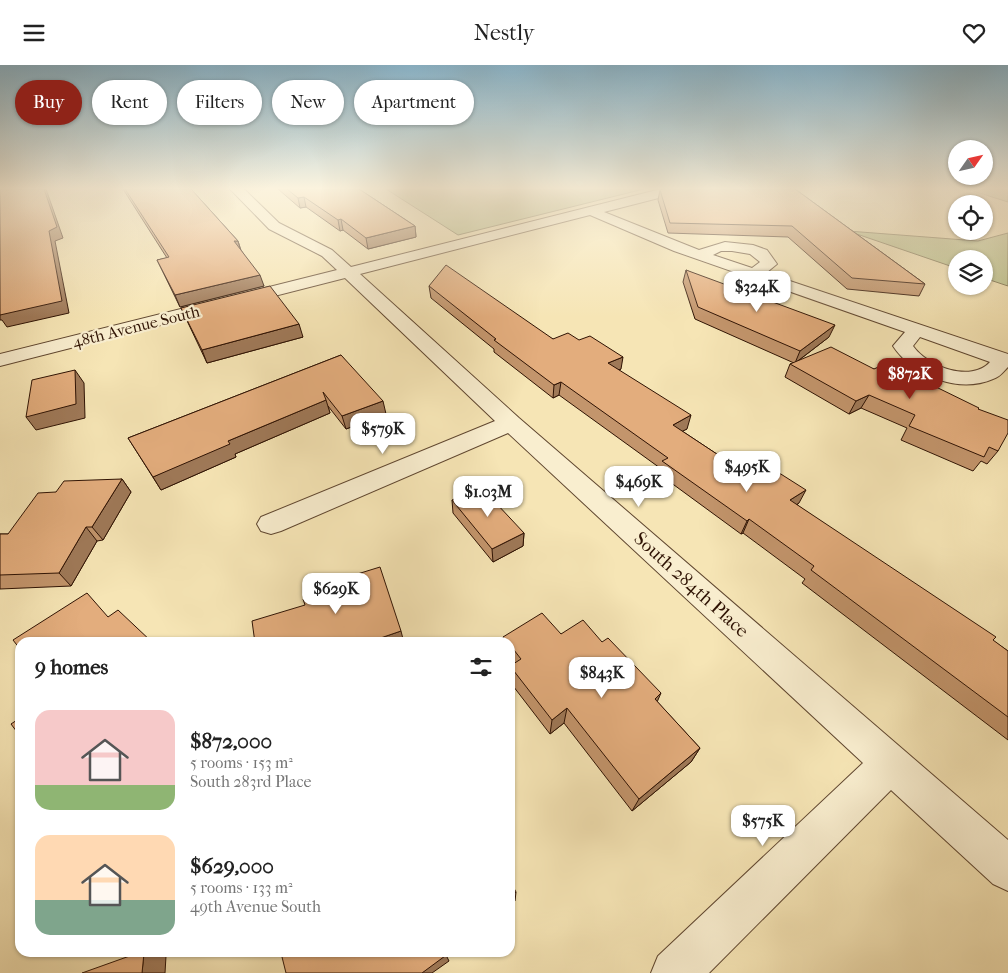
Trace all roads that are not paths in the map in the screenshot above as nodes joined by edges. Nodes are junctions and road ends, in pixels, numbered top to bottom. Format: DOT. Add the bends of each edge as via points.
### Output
graph roads {
  1 [pos="285,231"];
  2 [pos="510,231"];
  3 [pos="641,231"];
  4 [pos="348,272"];
  5 [pos="917,329"];
  6 [pos="0,360"];
  7 [pos="1006,360"];
  8 [pos="511,423"];
  9 [pos="271,524"];
  10 [pos="891,763"];
  11 [pos="1008,869"];
  12 [pos="675,973"];
  1 -- 4 [label="street, South 284th Place" via="327,253"];
  2 -- 4 [label="street, 48th Avenue South"];
  3 -- 5 [label="street" via="753,274"];
  4 -- 6 [label="street, 48th Avenue South"];
  4 -- 8 [label="street, South 284th Place"];
  5 -- 7 [label="street"];
  5 -- 7 [label="street" via="903,346 917,363 932,370 950,375 983,376"];
  8 -- 9 [label="street"];
  8 -- 10 [label="street, South 284th Place"];
  10 -- 11 [label="street, South 284th Place"];
  10 -- 12 [label="street"];
}
